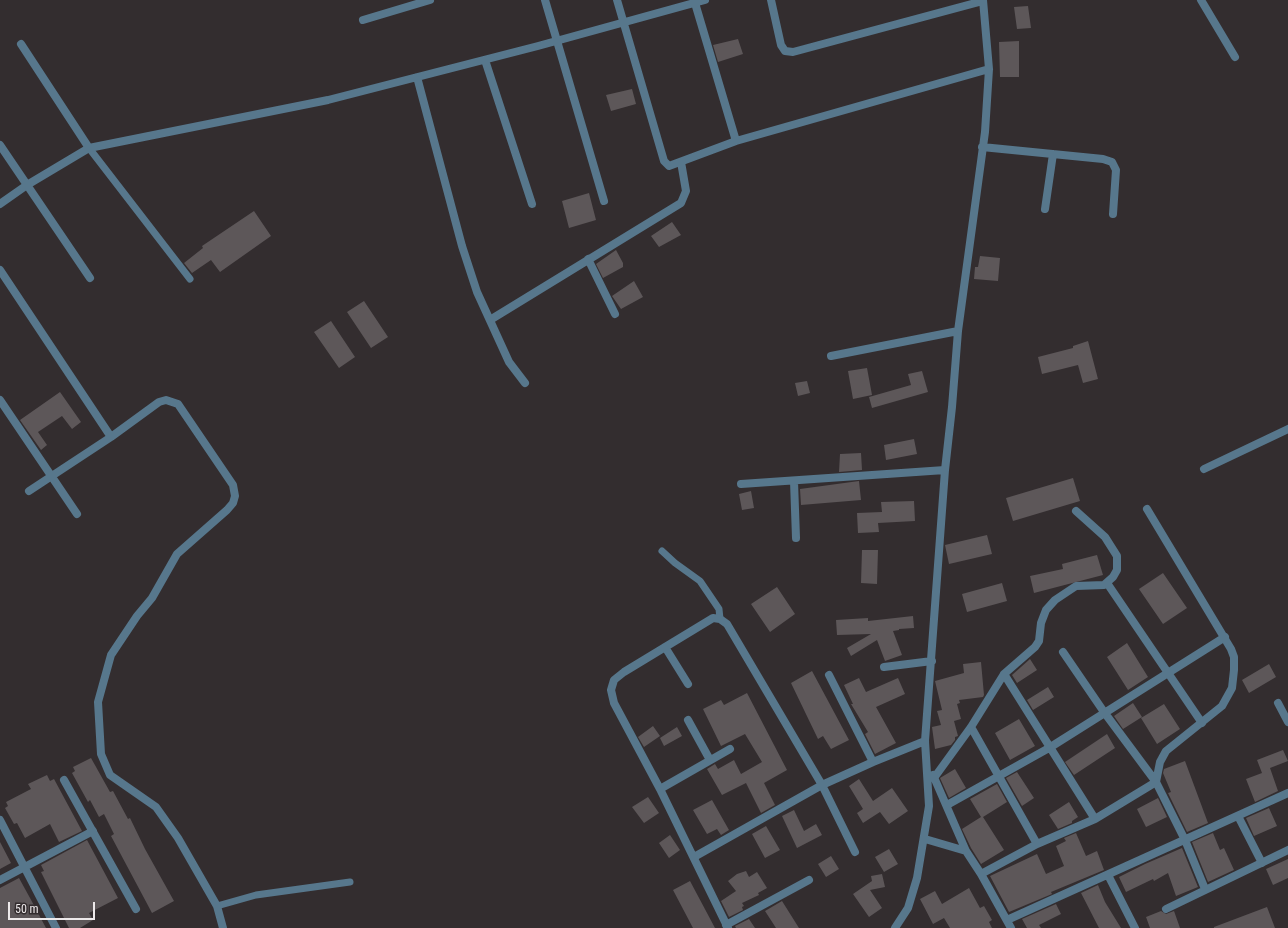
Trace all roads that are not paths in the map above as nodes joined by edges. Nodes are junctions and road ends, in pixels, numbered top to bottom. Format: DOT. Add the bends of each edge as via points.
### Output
graph roads {
  1 [pos="430,0"];
  2 [pos="545,0"];
  3 [pos="617,0"];
  4 [pos="705,0"];
  5 [pos="771,0"];
  6 [pos="983,0"];
  7 [pos="1201,0"];
  8 [pos="694,3"];
  9 [pos="363,20"];
  10 [pos="623,23"];
  11 [pos="556,41"];
  12 [pos="21,44"];
  13 [pos="1234,57"];
  14 [pos="485,60"];
  15 [pos="989,69"];
  16 [pos="417,77"];
  17 [pos="736,141"];
  18 [pos="0,145"];
  19 [pos="982,147"];
  20 [pos="89,148"];
  21 [pos="1053,154"];
  22 [pos="681,162"];
  23 [pos="27,185"];
  24 [pos="604,201"];
  25 [pos="0,204"];
  26 [pos="532,204"];
  27 [pos="1044,209"];
  28 [pos="1113,214"];
  29 [pos="588,259"];
  30 [pos="0,270"];
  31 [pos="90,278"];
  32 [pos="190,279"];
  33 [pos="615,314"];
  34 [pos="490,320"];
  35 [pos="958,331"];
  36 [pos="831,356"];
  37 [pos="525,383"];
  38 [pos="0,400"];
  39 [pos="1288,429"];
  40 [pos="111,437"];
  41 [pos="1204,469"];
  42 [pos="945,470"];
  43 [pos="52,476"];
  44 [pos="794,481"];
  45 [pos="741,484"];
  46 [pos="29,491"];
  47 [pos="1147,509"];
  48 [pos="1076,511"];
  49 [pos="77,514"];
  50 [pos="796,538"];
  51 [pos="662,551"];
  52 [pos="1107,583"];
  53 [pos="720,619"];
  54 [pos="1225,637"];
  55 [pos="665,647"];
  56 [pos="1063,652"];
  57 [pos="932,660"];
  58 [pos="884,667"];
  59 [pos="1170,673"];
  60 [pos="1004,674"];
  61 [pos="829,675"];
  62 [pos="688,684"];
  63 [pos="1278,704"];
  64 [pos="1104,712"];
  65 [pos="688,720"];
  66 [pos="1288,722"];
  67 [pos="1202,723"];
  68 [pos="971,727"];
  69 [pos="926,741"];
  70 [pos="1049,748"];
  71 [pos="730,749"];
  72 [pos="710,760"];
  73 [pos="873,762"];
  74 [pos="928,762"];
  75 [pos="1000,776"];
  76 [pos="934,778"];
  77 [pos="64,780"];
  78 [pos="1156,782"];
  79 [pos="822,786"];
  80 [pos="660,789"];
  81 [pos="1288,793"];
  82 [pos="947,805"];
  83 [pos="1238,816"];
  84 [pos="1095,819"];
  85 [pos="0,820"];
  86 [pos="93,831"];
  87 [pos="925,839"];
  88 [pos="1185,840"];
  89 [pos="1037,844"];
  90 [pos="1288,850"];
  91 [pos="966,851"];
  92 [pos="855,852"];
  93 [pos="694,857"];
  94 [pos="1262,863"];
  95 [pos="25,867"];
  96 [pos="981,874"];
  97 [pos="1108,874"];
  98 [pos="0,880"];
  99 [pos="809,880"];
  100 [pos="350,882"];
  101 [pos="1205,889"];
  102 [pos="217,906"];
  103 [pos="136,909"];
  104 [pos="1166,909"];
  105 [pos="1007,920"];
  106 [pos="727,926"];
  107 [pos="56,928"];
  108 [pos="223,928"];
  109 [pos="895,928"];
  110 [pos="1011,928"];
  111 [pos="1135,928"];
  1 -- 9 [label="street"];
  2 -- 11 [label="street"];
  3 -- 10 [label="street"];
  4 -- 8 [label="street"];
  5 -- 6 [label="street" via="781,45 788,52"];
  6 -- 15 [label="street"];
  7 -- 13 [label="street"];
  8 -- 10 [label="street"];
  8 -- 17 [label="street"];
  10 -- 11 [label="street"];
  10 -- 22 [label="street" via="664,161 669,166"];
  11 -- 14 [label="street"];
  11 -- 24 [label="street"];
  12 -- 20 [label="street"];
  14 -- 16 [label="street"];
  14 -- 26 [label="street"];
  15 -- 17 [label="street"];
  15 -- 19 [label="street"];
  16 -- 20 [label="street" via="328,100"];
  16 -- 34 [label="street" via="462,246 477,292"];
  17 -- 22 [label="street"];
  18 -- 23 [label="street"];
  19 -- 21 [label="street"];
  19 -- 35 [label="street"];
  20 -- 23 [label="street"];
  20 -- 32 [label="lane"];
  21 -- 27 [label="street"];
  21 -- 28 [label="street" via="1112,162 1116,170"];
  22 -- 29 [label="street" via="686,191 681,203"];
  23 -- 25 [label="street"];
  23 -- 31 [label="street"];
  29 -- 33 [label="street"];
  29 -- 34 [label="street"];
  30 -- 40 [label="street"];
  34 -- 37 [label="street" via="509,362"];
  35 -- 36 [label="street"];
  35 -- 42 [label="street"];
  38 -- 43 [label="street"];
  39 -- 41 [label="street"];
  40 -- 43 [label="street"];
  40 -- 102 [label="street" via="159,402 172,401 178,404 232,485 235,496 227,510 177,554 152,598 111,655 98,702 101,754 110,776 156,807 178,838"];
  42 -- 44 [label="street"];
  42 -- 57 [label="street"];
  43 -- 46 [label="street"];
  43 -- 49 [label="street"];
  44 -- 45 [label="street"];
  44 -- 50 [label="street"];
  47 -- 54 [label="street"];
  48 -- 52 [label="street" via="1105,537 1117,556 1117,570"];
  51 -- 53 [label="lane" via="700,581 719,609"];
  52 -- 59 [label="street"];
  52 -- 60 [label="street" via="1100,586 1076,586 1055,600 1046,610 1041,623 1039,641 1035,647"];
  53 -- 55 [label="street" via="713,618"];
  53 -- 79 [label="street" via="727,624"];
  54 -- 59 [label="street"];
  54 -- 67 [label="street" via="1234,657 1232,688 1222,706"];
  55 -- 62 [label="street"];
  55 -- 80 [label="street" via="624,672 614,680 610,690 614,703"];
  56 -- 64 [label="street"];
  57 -- 58 [label="street"];
  57 -- 69 [label="street"];
  59 -- 64 [label="street"];
  59 -- 67 [label="street"];
  60 -- 68 [label="street"];
  60 -- 70 [label="street"];
  61 -- 73 [label="street"];
  63 -- 66 [label="street"];
  64 -- 70 [label="street"];
  64 -- 78 [label="street"];
  65 -- 72 [label="street"];
  67 -- 78 [label="street" via="1166,751 1160,762"];
  68 -- 75 [label="street"];
  68 -- 76 [label="street"];
  69 -- 73 [label="street"];
  69 -- 74 [label="street"];
  70 -- 75 [label="street"];
  70 -- 84 [label="street"];
  71 -- 72 [label="street"];
  72 -- 80 [label="street"];
  73 -- 79 [label="street"];
  74 -- 76 [label="street"];
  74 -- 87 [label="street" via="929,806"];
  75 -- 82 [label="street"];
  75 -- 89 [label="street"];
  76 -- 82 [label="street"];
  77 -- 86 [label="street"];
  78 -- 84 [label="street"];
  78 -- 88 [label="street"];
  79 -- 92 [label="street"];
  79 -- 93 [label="street"];
  80 -- 93 [label="street"];
  81 -- 83 [label="street"];
  82 -- 91 [label="street"];
  83 -- 88 [label="street"];
  83 -- 94 [label="street"];
  84 -- 89 [label="street"];
  85 -- 95 [label="street"];
  86 -- 95 [label="street"];
  86 -- 103 [label="street"];
  87 -- 91 [label="street"];
  87 -- 109 [label="street" via="908,908"];
  88 -- 97 [label="street"];
  88 -- 101 [label="street"];
  89 -- 96 [label="street"];
  90 -- 94 [label="street"];
  91 -- 96 [label="street"];
  93 -- 106 [label="street"];
  94 -- 101 [label="street"];
  95 -- 98 [label="street"];
  95 -- 107 [label="street"];
  96 -- 105 [label="street"];
  97 -- 105 [label="street"];
  97 -- 111 [label="street"];
  99 -- 106 [label="street"];
  100 -- 102 [label="lane" via="256,895"];
  101 -- 104 [label="street"];
  102 -- 108 [label="street"];
  105 -- 110 [label="street"];
}
